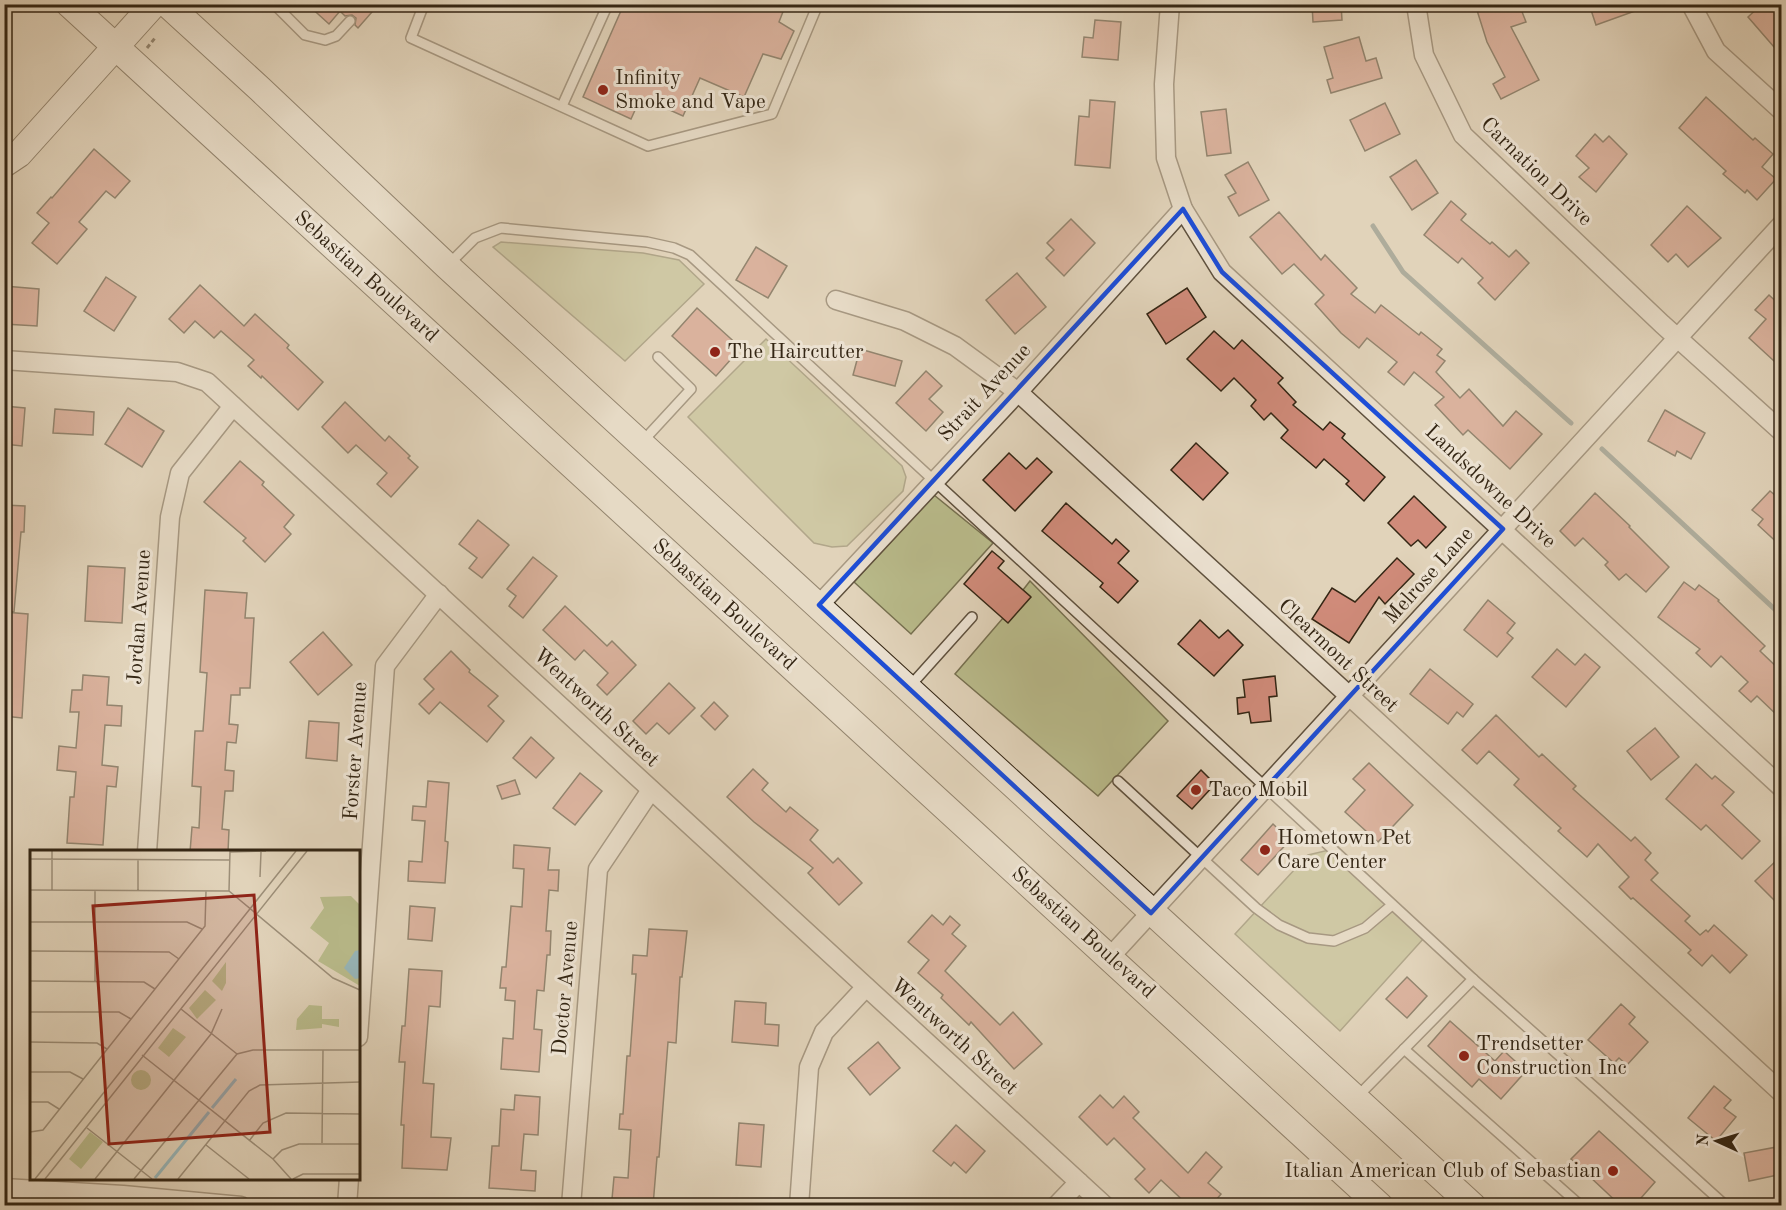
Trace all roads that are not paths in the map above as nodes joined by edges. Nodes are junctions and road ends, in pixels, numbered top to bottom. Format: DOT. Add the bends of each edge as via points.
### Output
graph roads {
  1 [pos="69,4"];
  2 [pos="154,4"];
  3 [pos="167,4"];
  4 [pos="274,4"];
  5 [pos="424,4"];
  6 [pos="608,4"];
  7 [pos="818,4"];
  8 [pos="1170,4"];
  9 [pos="1416,4"];
  10 [pos="1691,4"];
  11 [pos="350,21"];
  12 [pos="115,47"];
  13 [pos="562,106"];
  14 [pos="1782,111"];
  15 [pos="4,164"];
  16 [pos="1183,209"];
  17 [pos="1782,224"];
  18 [pos="447,266"];
  19 [pos="836,300"];
  20 [pos="1678,338"];
  21 [pos="658,357"];
  22 [pos="4,360"];
  23 [pos="1018,392"];
  24 [pos="233,406"];
  25 [pos="1782,432"];
  26 [pos="641,443"];
  27 [pos="935,481"];
  28 [pos="1503,529"];
  29 [pos="439,594"];
  30 [pos="819,605"];
  31 [pos="972,617"];
  32 [pos="908,688"];
  33 [pos="1349,697"];
  34 [pos="1118,781"];
  35 [pos="1265,787"];
  36 [pos="1782,788"];
  37 [pos="651,790"];
  38 [pos="147,850"];
  39 [pos="1201,858"];
  40 [pos="1392,904"];
  41 [pos="1151,913"];
  42 [pos="1110,957"];
  43 [pos="1473,979"];
  44 [pos="866,987"];
  45 [pos="360,1010"];
  46 [pos="1404,1049"];
  47 [pos="1782,1093"];
  48 [pos="1356,1098"];
  49 [pos="349,1180"];
  50 [pos="1079,1182"];
  51 [pos="4,1188"];
  52 [pos="123,1193"];
  53 [pos="241,1206"];
  54 [pos="347,1206"];
  55 [pos="571,1206"];
  56 [pos="799,1206"];
  57 [pos="1056,1206"];
  58 [pos="1105,1206"];
  59 [pos="1380,1206"];
  60 [pos="1473,1206"];
  61 [pos="1581,1206"];
  62 [pos="1726,1206"];
  1 -- 12 [label="main road, Sebastian Boulevard"];
  2 -- 12 [label="main road"];
  3 -- 18 [label="main road"];
  4 -- 11 [label="lane" via="304,35 325,40 336,36"];
  5 -- 13 [label="lane" via="411,38"];
  6 -- 13 [label="lane"];
  7 -- 13 [label="lane" via="772,114 648,146"];
  8 -- 16 [label="street, Landsdowne Drive" via="1164,84 1166,158"];
  9 -- 20 [label="street, Carnation Drive" via="1424,55 1463,135"];
  10 -- 14 [label="street" via="1716,51"];
  12 -- 15 [label="main road" via="19,154"];
  12 -- 42 [label="main road, Sebastian Boulevard"];
  16 -- 23 [label="street, Strait Avenue"];
  16 -- 28 [label="street, Landsdowne Drive" via="1222,272"];
  17 -- 20 [label="street, Melrose Lane"];
  18 -- 26 [label="main road"];
  18 -- 27 [label="lane" via="475,238 501,228 647,242 690,255"];
  19 -- 23 [label="street, Clearmont Street" via="905,321 955,346"];
  20 -- 25 [label="street, Carnation Drive"];
  20 -- 28 [label="street, Melrose Lane"];
  21 -- 26 [label="lane" via="691,389"];
  22 -- 24 [label="street, Wentworth Street" via="177,372 207,382"];
  23 -- 27 [label="street, Strait Avenue"];
  23 -- 33 [label="street, Clearmont Street"];
  24 -- 29 [label="street, Wentworth Street"];
  24 -- 38 [label="street, Jordan Avenue" via="180,473 170,517"];
  26 -- 30 [label="main road"];
  27 -- 30 [label="street, Strait Avenue"];
  27 -- 35 [label="lane"];
  28 -- 33 [label="street, Melrose Lane"];
  28 -- 36 [label="street, Landsdowne Drive"];
  29 -- 37 [label="street, Wentworth Street"];
  29 -- 45 [label="street, Forster Avenue" via="385,666"];
  30 -- 32 [label="main road"];
  31 -- 32 [label="lane"];
  32 -- 41 [label="main road"];
  33 -- 35 [label="street, Melrose Lane"];
  33 -- 47 [label="street, Clearmont Street"];
  34 -- 39 [label="lane"];
  35 -- 39 [label="street, Melrose Lane"];
  35 -- 40 [label="lane"];
  37 -- 44 [label="street, Wentworth Street"];
  37 -- 55 [label="street, Doctor Avenue" via="598,869"];
  39 -- 40 [label="lane" via="1256,908 1279,925 1308,938 1334,941 1365,928"];
  39 -- 41 [label="street, Melrose Lane"];
  40 -- 43 [label="lane"];
  41 -- 42 [label="street, Melrose Lane"];
  41 -- 48 [label="main road"];
  42 -- 59 [label="main road, Sebastian Boulevard"];
  43 -- 46 [label="lane"];
  43 -- 62 [label="lane"];
  44 -- 50 [label="street, Wentworth Street"];
  44 -- 56 [label="street" via="824,1032 809,1067"];
  46 -- 48 [label="lane"];
  46 -- 61 [label="lane"];
  48 -- 60 [label="main road"];
  49 -- 54 [label="street"];
  50 -- 57 [label="street"];
  50 -- 58 [label="street, Wentworth Street"];
  51 -- 52 [label="street"];
  52 -- 53 [label="street"];
}
